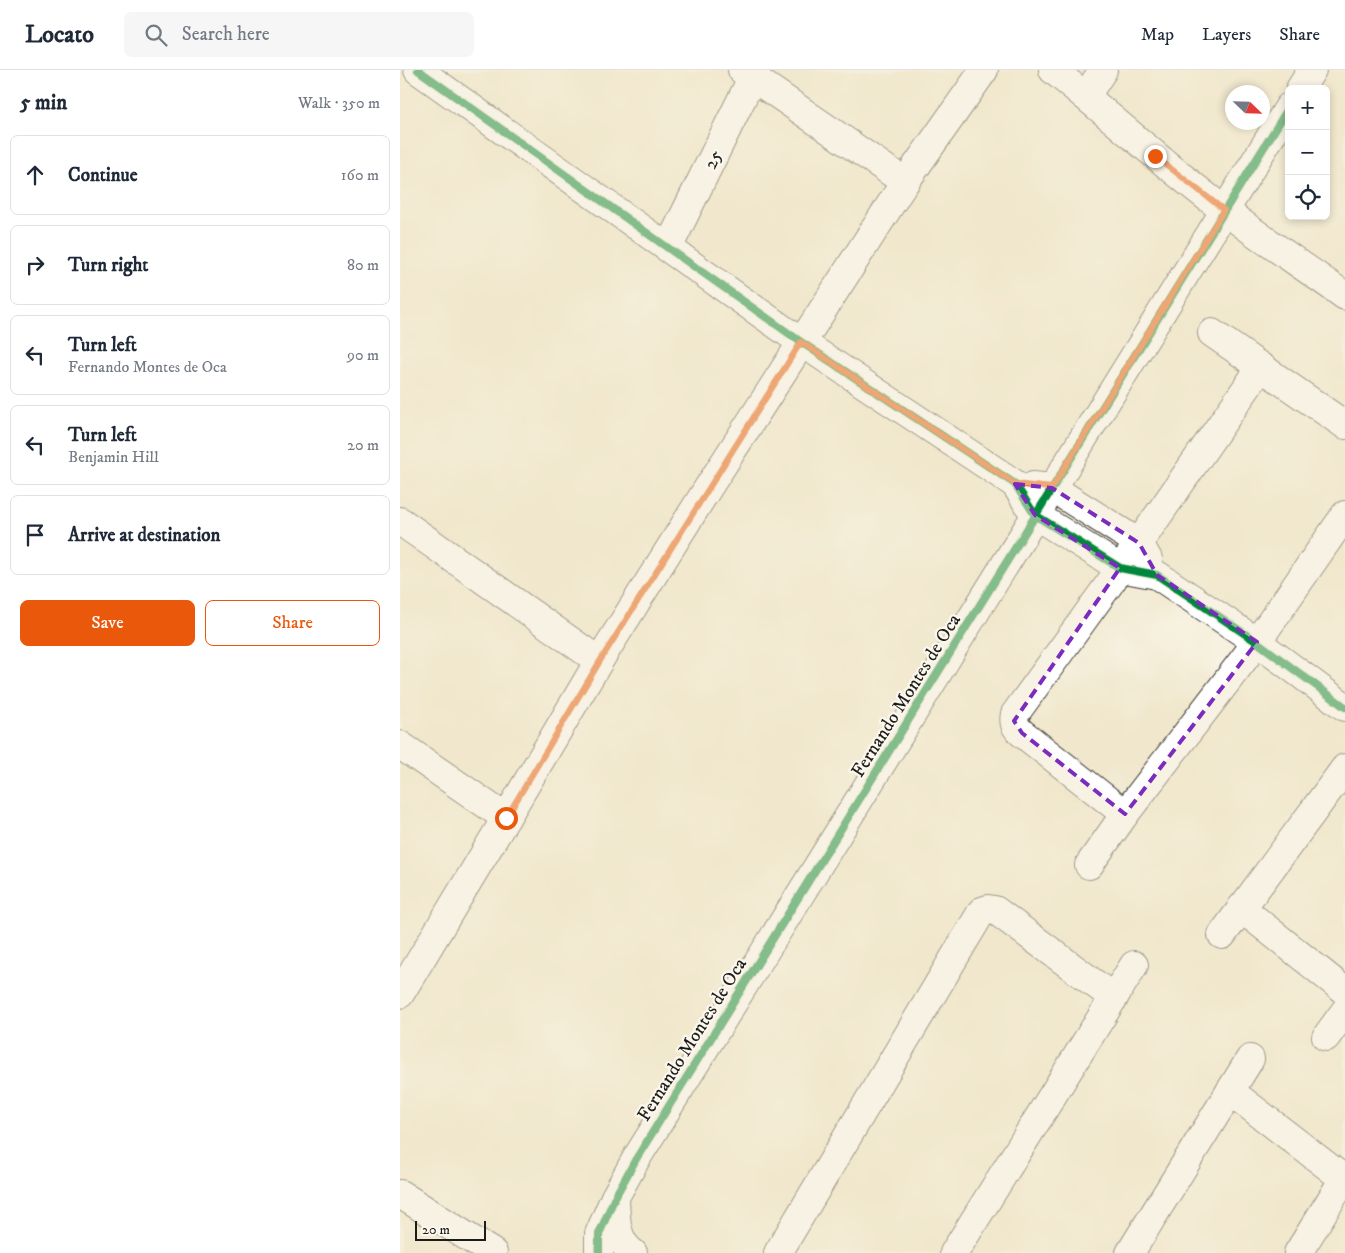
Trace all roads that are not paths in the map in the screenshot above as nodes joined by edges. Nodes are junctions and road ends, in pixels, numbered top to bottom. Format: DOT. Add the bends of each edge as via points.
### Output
graph roads {
  1 [pos="418,70"];
  2 [pos="984,70"];
  3 [pos="1053,70"];
  4 [pos="1103,70"];
  5 [pos="1312,70"];
  6 [pos="750,72"];
  7 [pos="1303,85"];
  8 [pos="1086,96"];
  9 [pos="1285,112"];
  10 [pos="905,182"];
  11 [pos="1224,210"];
  12 [pos="668,248"];
  13 [pos="1343,291"];
  14 [pos="1212,333"];
  15 [pos="801,342"];
  16 [pos="1261,367"];
  17 [pos="1345,425"];
  18 [pos="1015,484"];
  19 [pos="1052,488"];
  20 [pos="1036,515"];
  21 [pos="1345,515"];
  22 [pos="400,521"];
  23 [pos="1138,543"];
  24 [pos="1120,568"];
  25 [pos="1157,575"];
  26 [pos="1257,642"];
  27 [pos="600,661"];
  28 [pos="1345,707"];
  29 [pos="400,744"];
  30 [pos="1345,768"];
  31 [pos="1125,814"];
  32 [pos="506,818"];
  33 [pos="1089,865"];
  34 [pos="1241,908"];
  35 [pos="1222,935"];
  36 [pos="1134,965"];
  37 [pos="404,978"];
  38 [pos="1345,991"];
  39 [pos="1114,998"];
  40 [pos="1345,1011"];
  41 [pos="1326,1037"];
  42 [pos="1250,1059"];
  43 [pos="1230,1091"];
  44 [pos="1344,1178"];
  45 [pos="400,1194"];
  46 [pos="615,1197"];
  47 [pos="597,1252"];
  48 [pos="493,1253"];
  49 [pos="633,1253"];
  50 [pos="778,1253"];
  51 [pos="954,1253"];
  52 [pos="1130,1253"];
  53 [pos="1298,1253"];
  1 -- 12 [label="street"];
  2 -- 10 [label="street"];
  3 -- 8 [label="street"];
  4 -- 8 [label="street"];
  5 -- 7 [label="street"];
  6 -- 10 [label="street"];
  6 -- 12 [label="street, 25"];
  8 -- 11 [label="street"];
  9 -- 11 [label="street, Fernando Montes de Oca"];
  10 -- 15 [label="street"];
  11 -- 13 [label="street"];
  11 -- 19 [label="street, Fernando Montes de Oca"];
  12 -- 15 [label="street"];
  14 -- 16 [label="street"];
  15 -- 18 [label="street"];
  15 -- 27 [label="street"];
  16 -- 17 [label="street"];
  16 -- 23 [label="street"];
  18 -- 19 [label="street"];
  18 -- 20 [label="street"];
  19 -- 20 [label="street, Fernando Montes de Oca"];
  19 -- 23 [label="street"];
  20 -- 24 [label="street"];
  20 -- 46 [label="street, Fernando Montes de Oca"];
  21 -- 26 [label="street"];
  22 -- 27 [label="street"];
  23 -- 24 [label="street"];
  23 -- 25 [label="street"];
  24 -- 25 [label="street"];
  24 -- 31 [label="street" via="1015,714 1014,721 1016,728"];
  25 -- 26 [label="street"];
  26 -- 28 [label="street"];
  26 -- 31 [label="street"];
  27 -- 32 [label="street"];
  29 -- 32 [label="street"];
  30 -- 34 [label="street"];
  31 -- 33 [label="street"];
  32 -- 37 [label="street"];
  34 -- 35 [label="street"];
  34 -- 38 [label="street"];
  36 -- 39 [label="street"];
  39 -- 50 [label="street" via="996,910 982,911"];
  39 -- 51 [label="street"];
  40 -- 41 [label="street"];
  42 -- 43 [label="street"];
  43 -- 44 [label="street"];
  43 -- 52 [label="street"];
  44 -- 53 [label="street"];
  45 -- 48 [label="street"];
  46 -- 47 [label="street, Fernando Montes de Oca" via="599,1234"];
  46 -- 49 [label="street" via="620,1238"];
}
